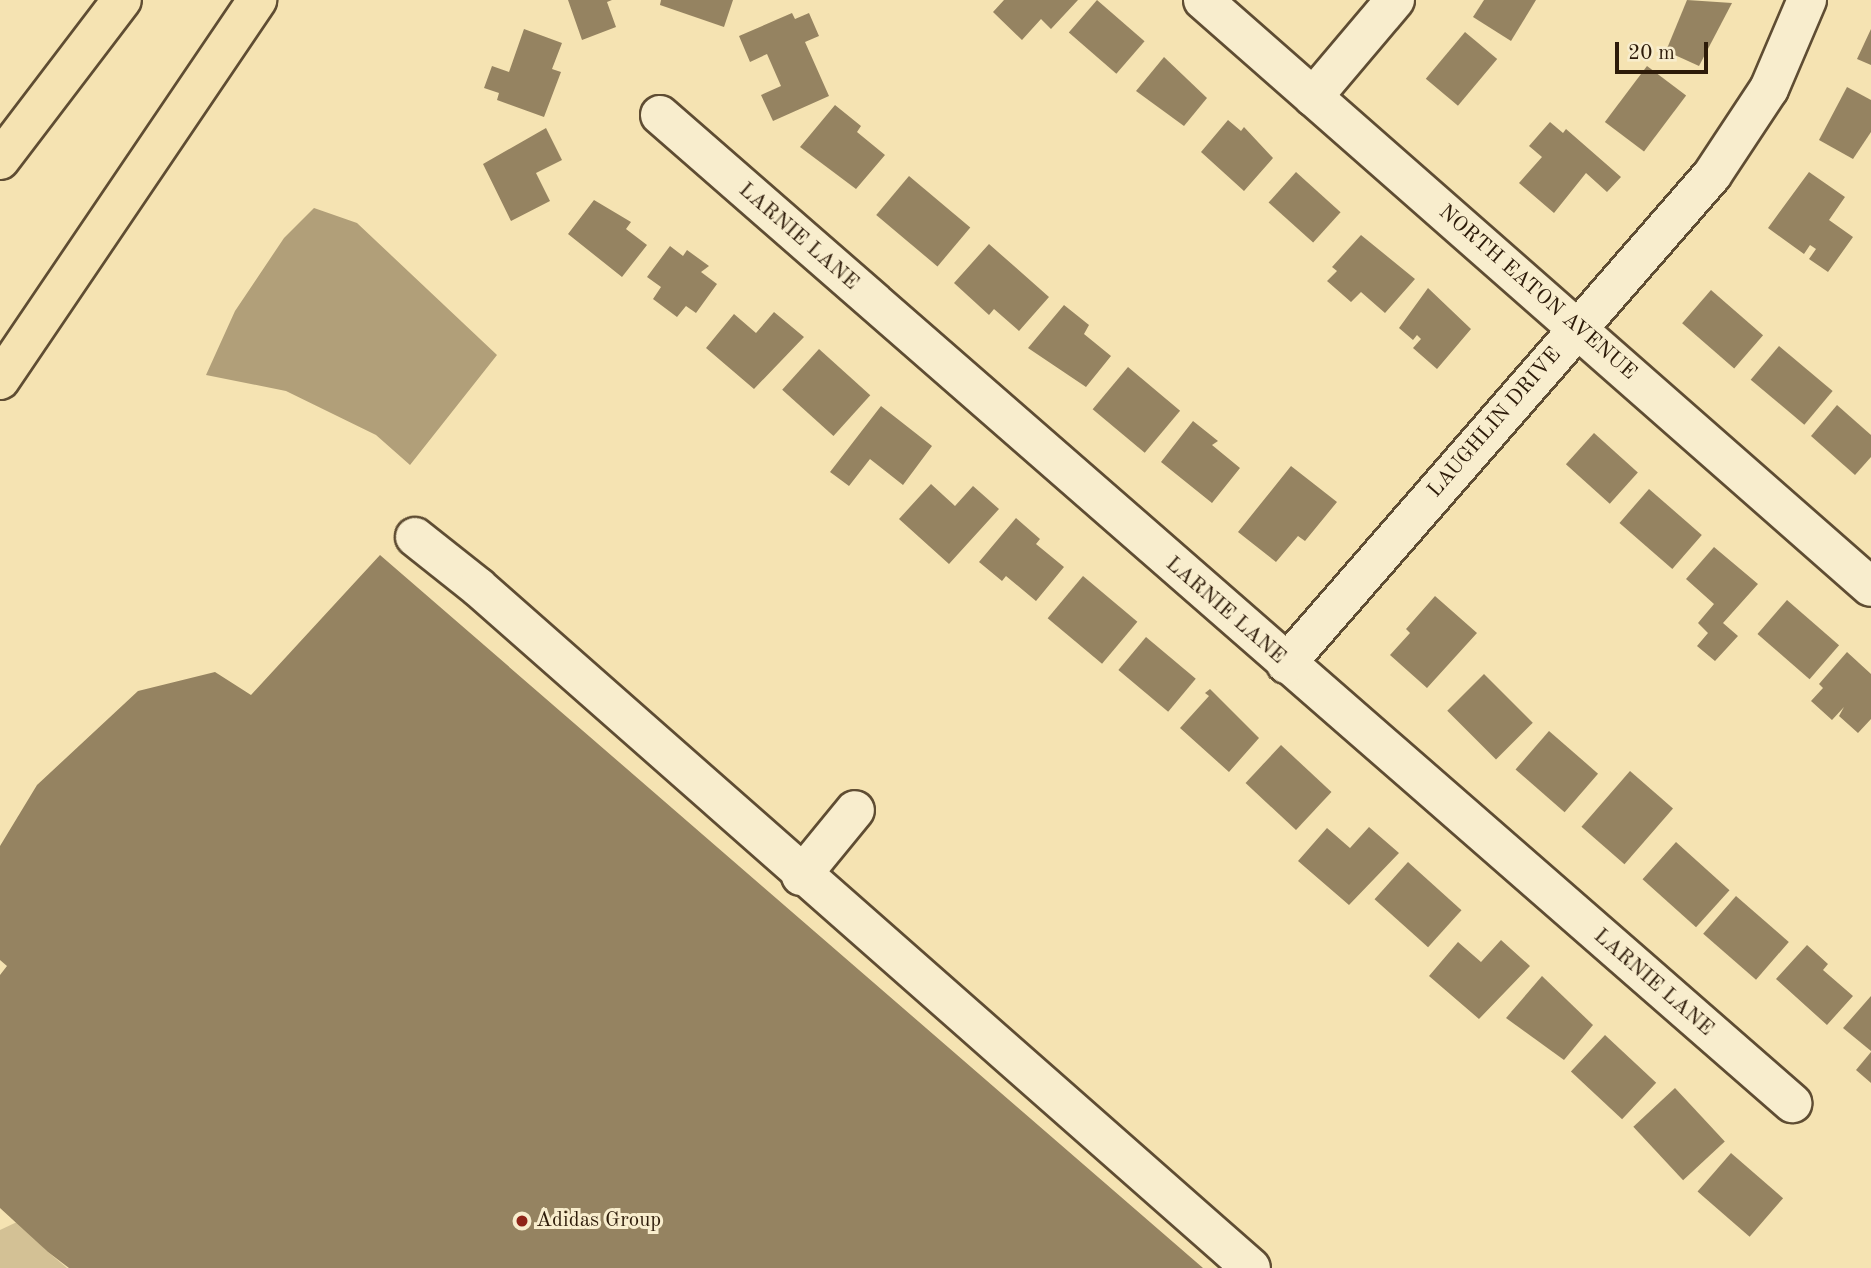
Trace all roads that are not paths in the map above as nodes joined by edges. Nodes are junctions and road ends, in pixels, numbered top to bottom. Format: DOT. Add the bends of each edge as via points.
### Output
graph roads {
  1 [pos="122,0"];
  2 [pos="255,0"];
  3 [pos="1203,0"];
  4 [pos="1395,0"];
  5 [pos="1807,0"];
  6 [pos="1313,97"];
  7 [pos="660,116"];
  8 [pos="0,160"];
  9 [pos="1577,328"];
  10 [pos="0,335"];
  11 [pos="0,380"];
  12 [pos="415,537"];
  13 [pos="1871,586"];
  14 [pos="1286,664"];
  15 [pos="855,810"];
  16 [pos="801,876"];
  17 [pos="1792,1103"];
  18 [pos="1251,1268"];
  1 -- 8 [label="highway"];
  2 -- 10 [label="highway"];
  2 -- 11 [label="highway"];
  3 -- 6 [label="street, NORTH EATON AVENUE"];
  4 -- 6 [label="street"];
  5 -- 9 [label="street, LAUGHLIN DRIVE" via="1769,89 1712,175"];
  6 -- 9 [label="street, NORTH EATON AVENUE"];
  7 -- 14 [label="street, LARNIE LANE"];
  9 -- 13 [label="street, NORTH EATON AVENUE"];
  9 -- 14 [label="street, LAUGHLIN DRIVE"];
  12 -- 16 [label="street" via="478,587"];
  14 -- 17 [label="street, LARNIE LANE"];
  15 -- 16 [label="street"];
  16 -- 18 [label="street"];
}
